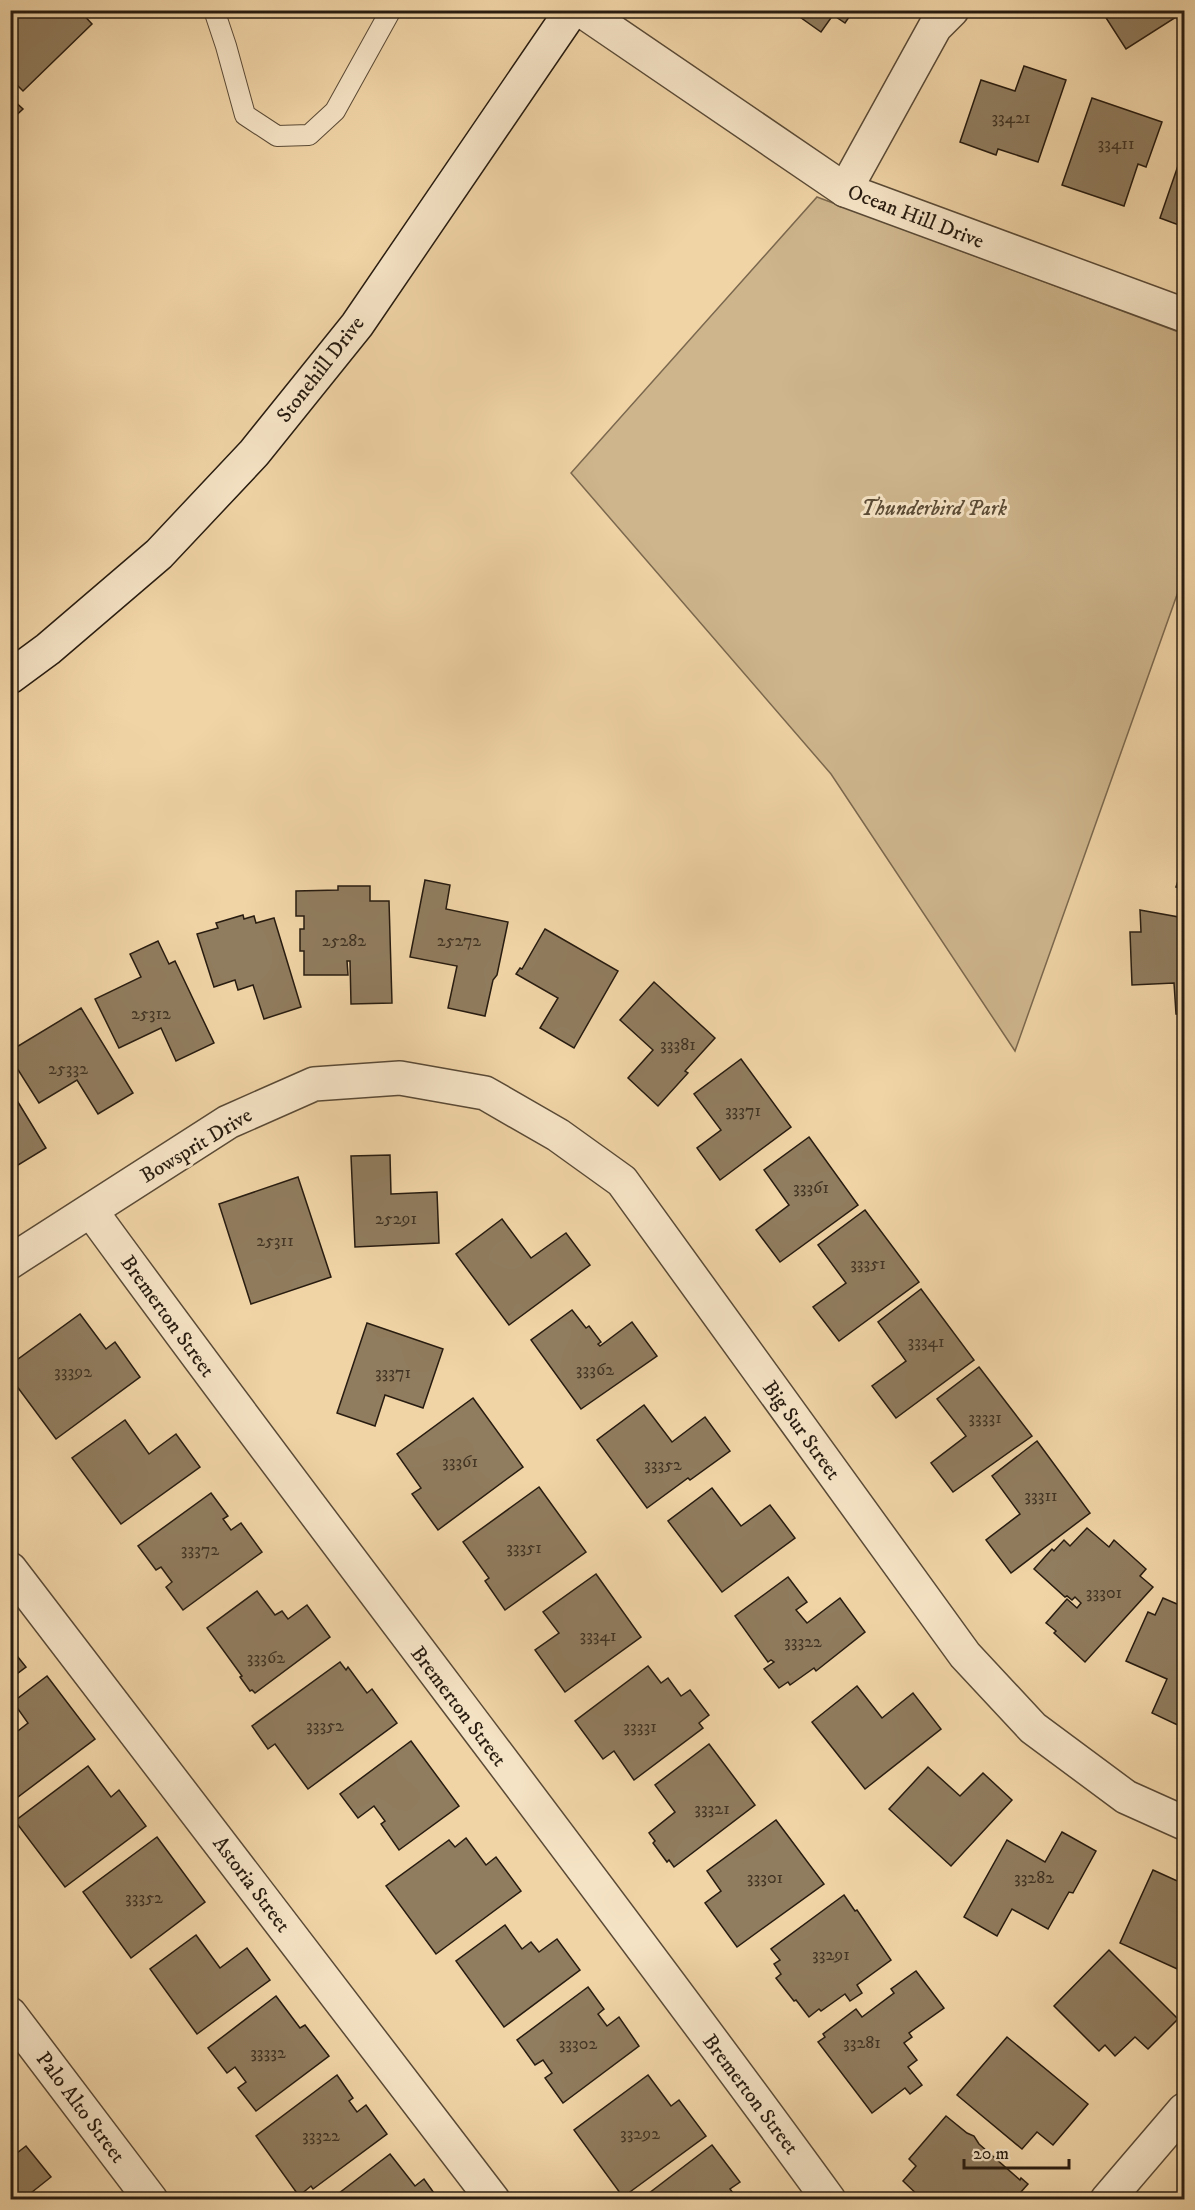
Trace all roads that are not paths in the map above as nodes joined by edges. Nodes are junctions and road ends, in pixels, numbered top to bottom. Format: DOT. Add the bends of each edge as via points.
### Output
graph roads {
  1 [pos="214,10"];
  2 [pos="391,10"];
  3 [pos="572,10"];
  4 [pos="581,10"];
  5 [pos="952,10"];
  6 [pos="845,190"];
  7 [pos="1185,315"];
  8 [pos="10,677"];
  9 [pos="400,1078"];
  10 [pos="91,1210"];
  11 [pos="10,1262"];
  12 [pos="10,1569"];
  13 [pos="1185,1823"];
  14 [pos="10,2014"];
  15 [pos="1185,2110"];
  16 [pos="151,2199"];
  17 [pos="493,2199"];
  18 [pos="829,2199"];
  19 [pos="1107,2199"];
  1 -- 2 [label="lane" via="245,115 277,136 309,135 335,111"];
  3 -- 8 [label="street, Stonehill Drive" via="357,325 254,453 159,554"];
  4 -- 6 [label="street, Ocean Hill Drive"];
  5 -- 6 [label="street" via="935,27"];
  6 -- 7 [label="street, Ocean Hill Drive"];
  9 -- 10 [label="street, Bowsprit Drive" via="314,1084 228,1122"];
  9 -- 13 [label="street, Big Sur Street" via="485,1094 558,1136 622,1180 965,1655 1033,1728 1126,1797"];
  10 -- 11 [label="street, Bowsprit Drive"];
  10 -- 18 [label="street, Bremerton Street"];
  12 -- 17 [label="street, Astoria Street"];
  14 -- 16 [label="street, Palo Alto Street"];
  15 -- 19 [label="street"];
}
